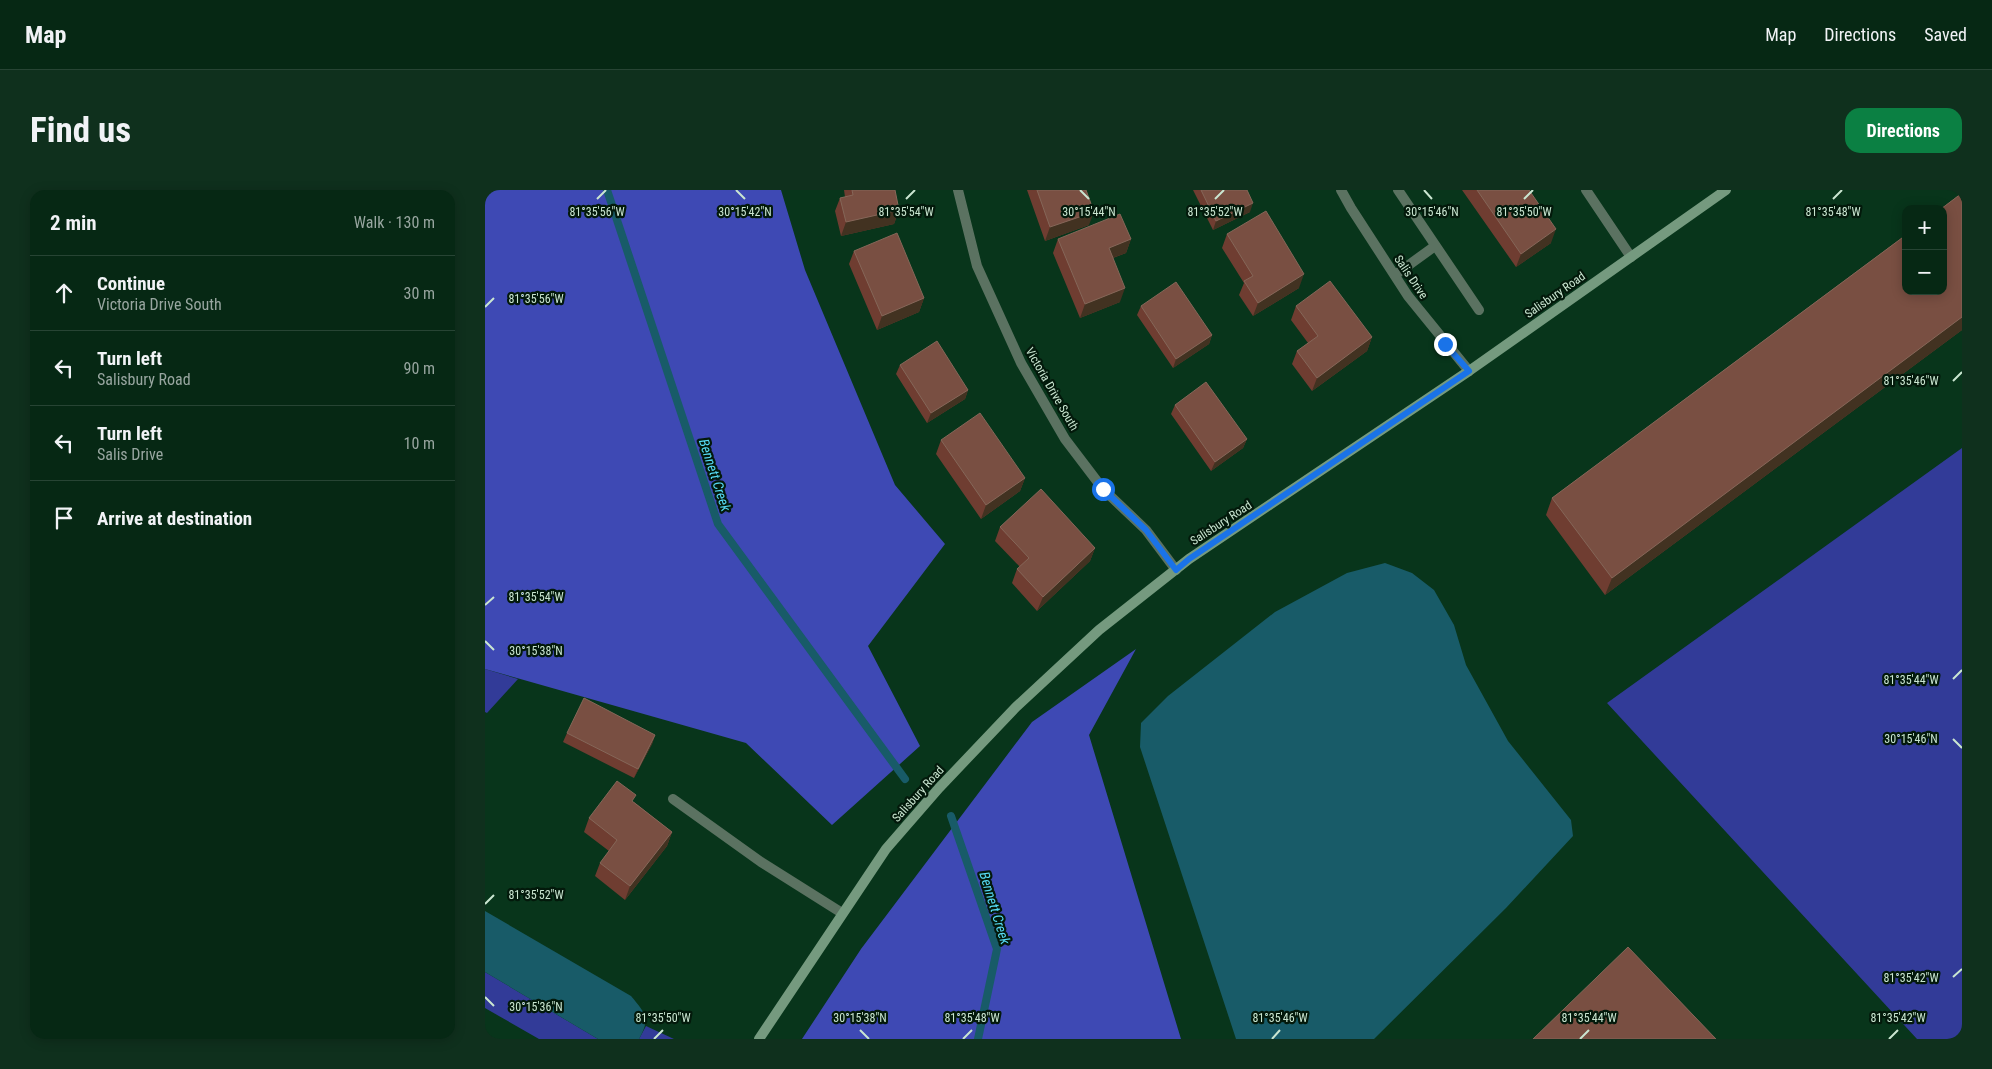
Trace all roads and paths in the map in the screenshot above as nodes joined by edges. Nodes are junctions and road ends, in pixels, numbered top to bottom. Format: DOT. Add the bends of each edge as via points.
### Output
graph roads {
  1 [pos="958,190"];
  2 [pos="1341,190"];
  3 [pos="1398,190"];
  4 [pos="1586,190"];
  5 [pos="1726,190"];
  6 [pos="1435,246"];
  7 [pos="1631,256"];
  8 [pos="1395,275"];
  9 [pos="1479,310"];
  10 [pos="1469,371"];
  11 [pos="1176,570"];
  12 [pos="673,799"];
  13 [pos="843,913"];
  14 [pos="759,1039"];
  1 -- 11 [label="street, Victoria Drive South" via="977,266 1021,362 1065,439 1103,489 1146,530"];
  2 -- 8 [label="street, Salis Drive"];
  3 -- 6 [label="street"];
  4 -- 7 [label="street"];
  5 -- 7 [label="street, Salisbury Road"];
  6 -- 8 [label="street"];
  6 -- 9 [label="street"];
  7 -- 10 [label="street, Salisbury Road"];
  8 -- 10 [label="street, Salis Drive" via="1413,303"];
  10 -- 11 [label="street, Salisbury Road"];
  11 -- 13 [label="street, Salisbury Road" via="1099,630 1010,714 886,849"];
  12 -- 13 [label="street" via="761,862"];
  13 -- 14 [label="street, Salisbury Road"];
}
